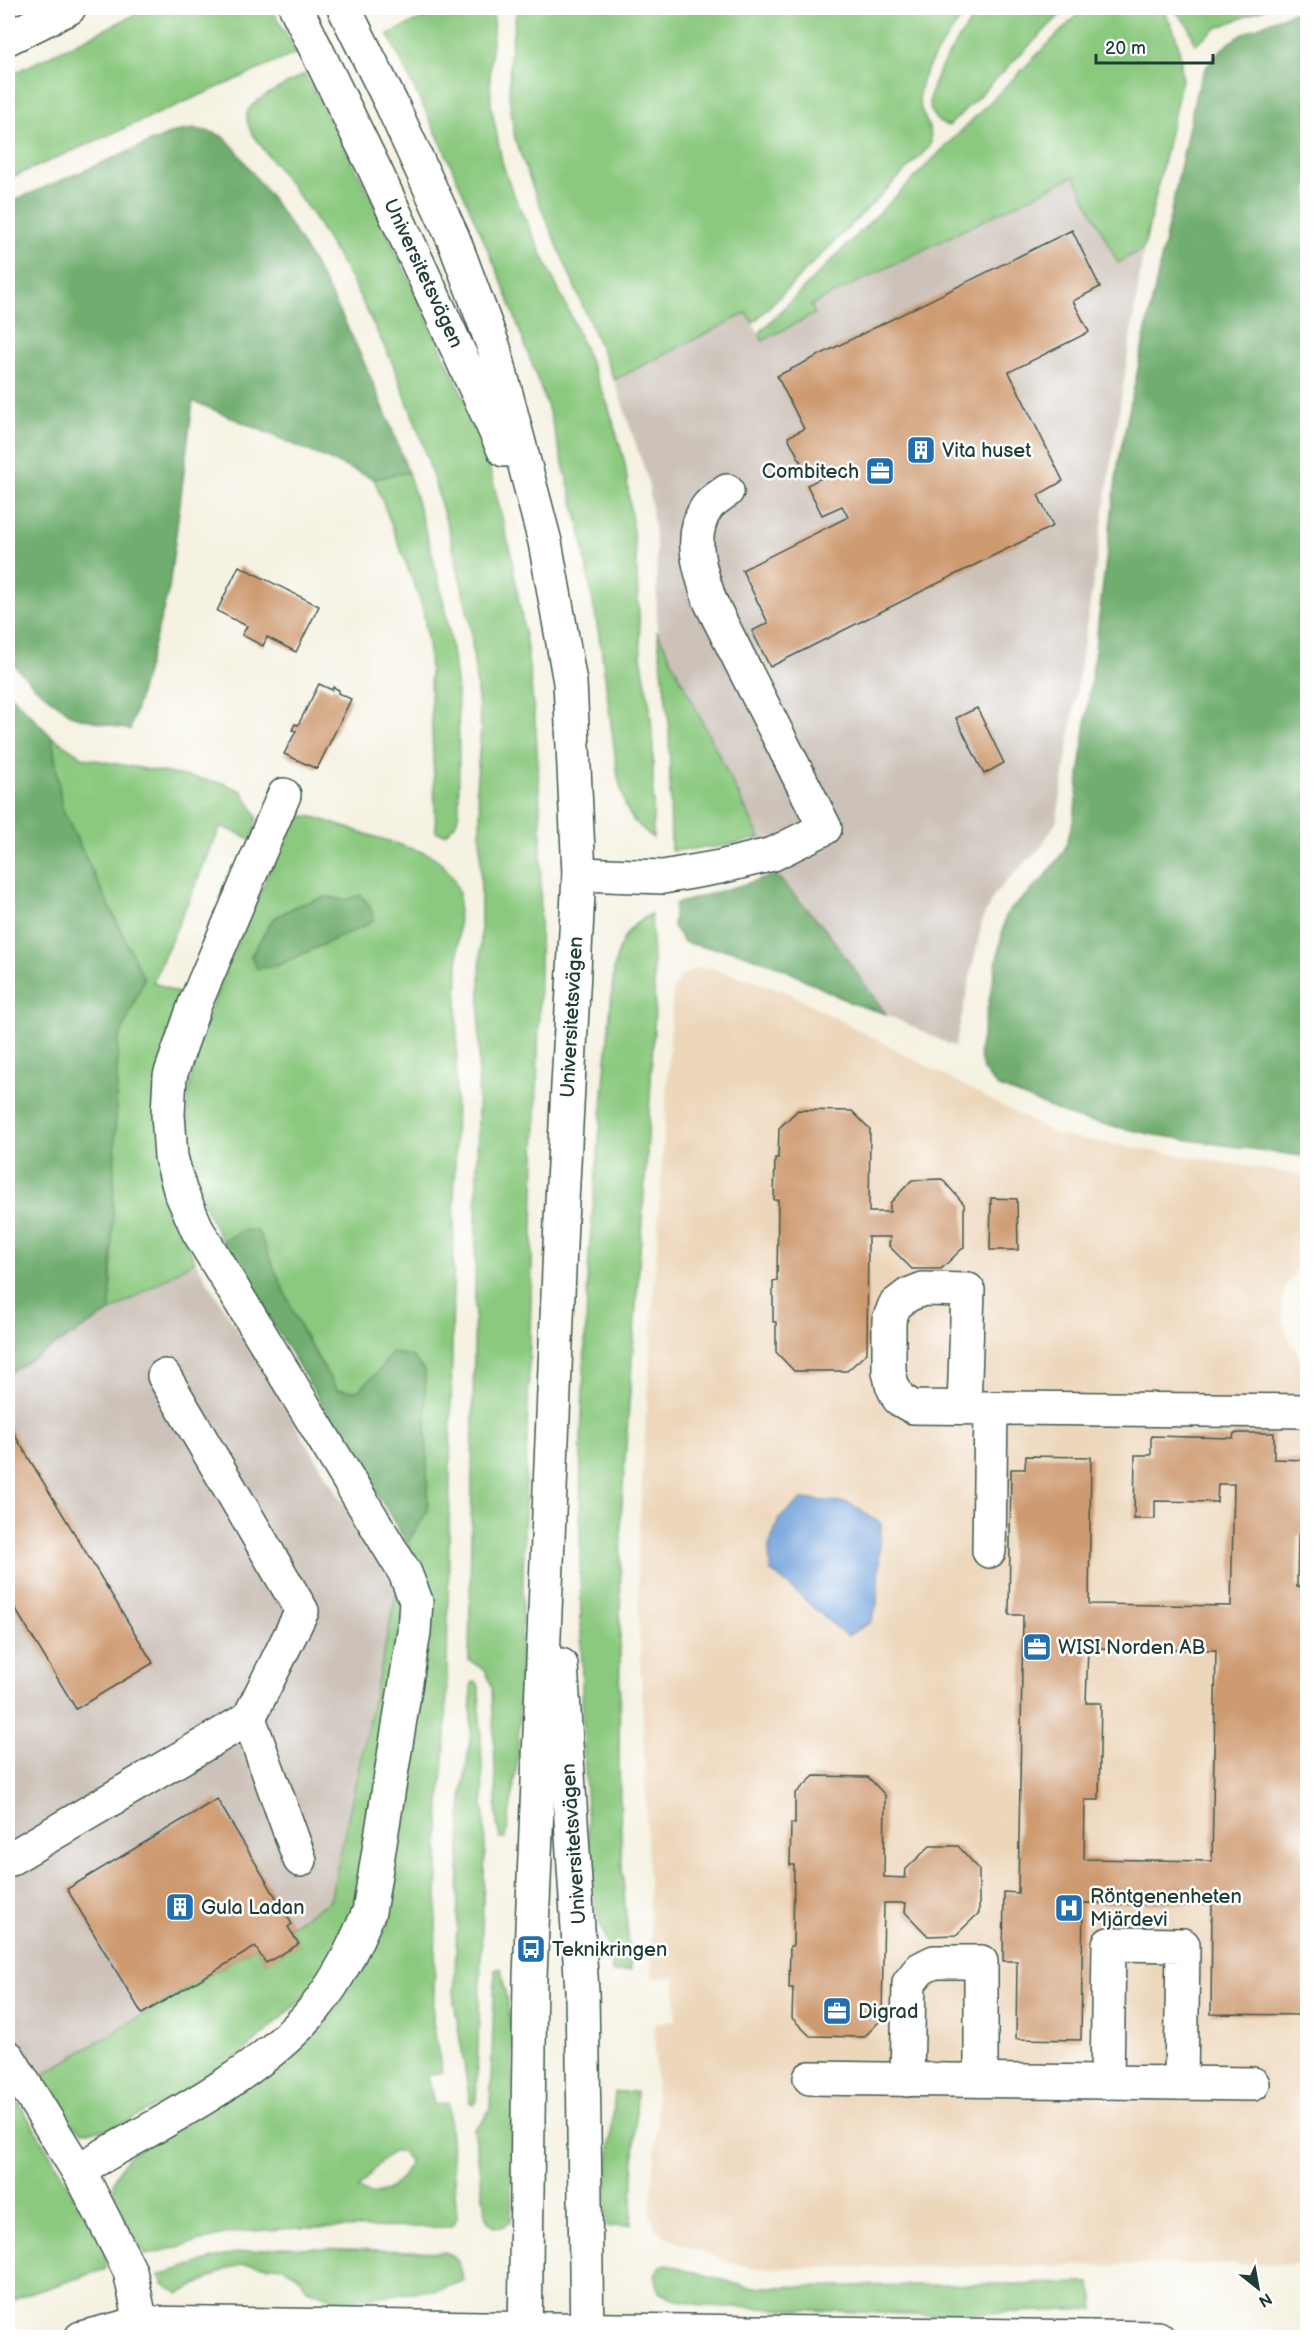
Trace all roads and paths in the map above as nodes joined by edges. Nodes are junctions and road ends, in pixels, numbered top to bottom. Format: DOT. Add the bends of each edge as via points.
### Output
graph roads {
  1 [pos="69,8"];
  2 [pos="296,8"];
  3 [pos="344,8"];
  4 [pos="8,38"];
  5 [pos="727,491"];
  6 [pos="545,542"];
  7 [pos="284,795"];
  8 [pos="579,874"];
  9 [pos="164,1376"];
  10 [pos="1308,1411"];
  11 [pos="551,1494"];
  12 [pos="989,1551"];
  13 [pos="249,1718"];
  14 [pos="8,1860"];
  15 [pos="300,1860"];
  16 [pos="8,2057"];
  17 [pos="810,2078"];
  18 [pos="907,2080"];
  19 [pos="981,2080"];
  20 [pos="1107,2082"];
  21 [pos="1181,2083"];
  22 [pos="1253,2084"];
  23 [pos="78,2170"];
  24 [pos="141,2324"];
  25 [pos="525,2333"];
  26 [pos="587,2333"];
  27 [pos="81,2337"];
  28 [pos="1158,2337"];
  1 -- 4 [label="main road"];
  2 -- 6 [label="main road, Universitetsvägen" via="465,362"];
  3 -- 6 [label="main road, Universitetsvägen" via="453,238 494,348"];
  5 -- 8 [label="main road" via="709,505 698,526 697,561 710,601 825,828 773,854 720,867 663,877"];
  6 -- 8 [label="main road, Universitetsvägen" via="570,682"];
  7 -- 23 [label="main road" via="195,1004 170,1076 171,1157 198,1231 405,1573 416,1601 414,1632 369,1912 334,1983 291,2034 254,2064"];
  8 -- 11 [label="main road, Universitetsvägen"];
  9 -- 13 [label="main road" via="302,1611"];
  10 -- 12 [label="main road" via="978,1408"];
  11 -- 25 [label="main road, Universitetsvägen" via="530,1977"];
  11 -- 26 [label="main road, Universitetsvägen" via="582,1991"];
  13 -- 14 [label="main road"];
  13 -- 15 [label="main road"];
  16 -- 23 [label="main road"];
  17 -- 18 [label="main road"];
  18 -- 19 [label="main road"];
  18 -- 19 [label="main road" via="909,1983 920,1969 934,1962 981,1962"];
  19 -- 20 [label="main road"];
  20 -- 21 [label="main road"];
  20 -- 21 [label="main road" via="1109,1944 1182,1945"];
  21 -- 22 [label="main road"];
  23 -- 24 [label="main road" via="130,2271"];
  24 -- 25 [label="main road"];
  24 -- 27 [label="main road"];
  25 -- 26 [label="main road"];
  26 -- 28 [label="main road"];
}
